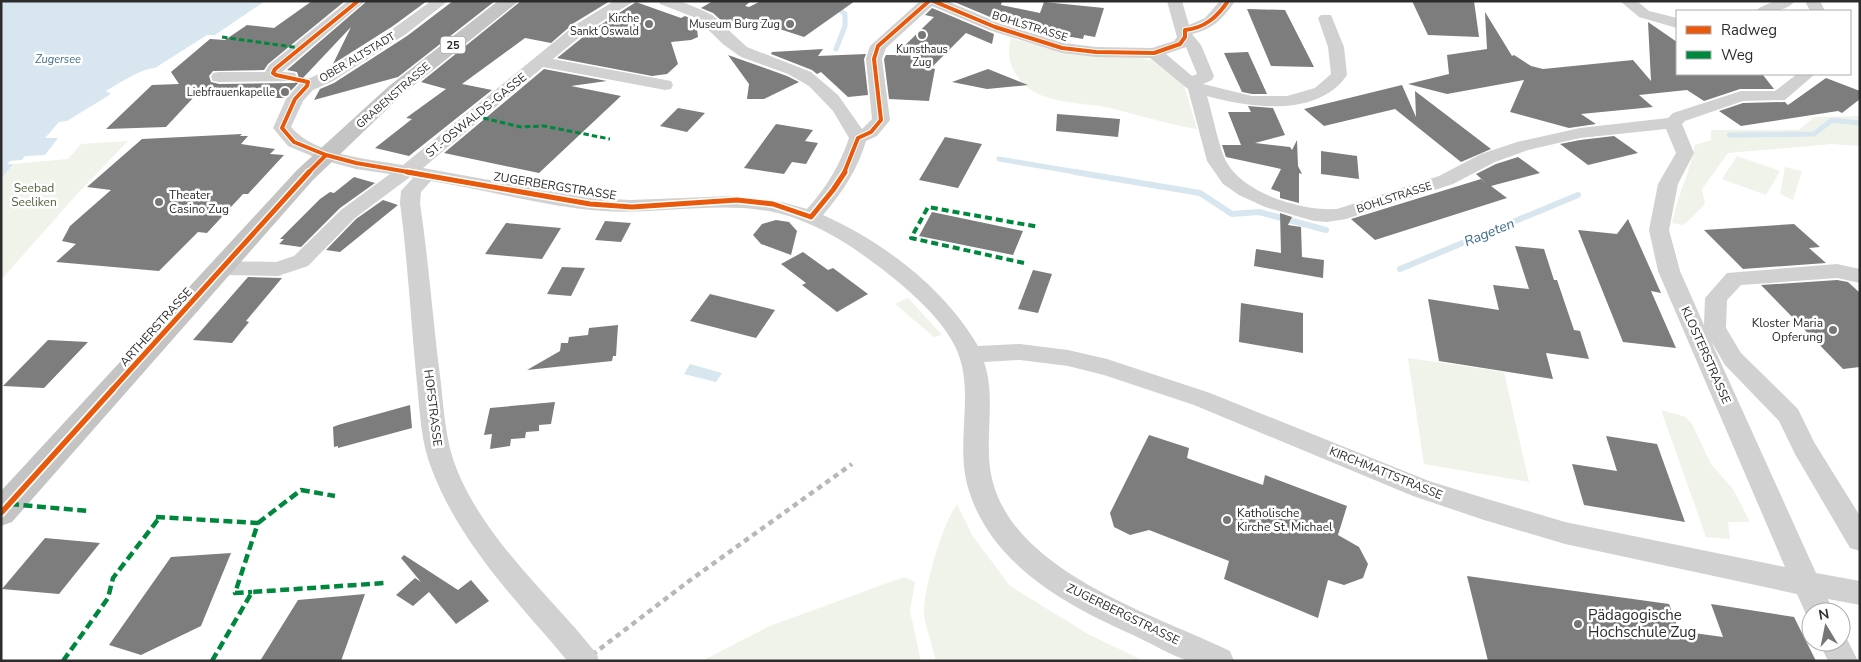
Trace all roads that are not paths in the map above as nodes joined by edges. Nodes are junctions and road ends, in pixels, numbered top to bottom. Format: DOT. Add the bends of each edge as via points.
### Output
graph roads {
  1 [pos="358,1"];
  2 [pos="441,1"];
  3 [pos="510,1"];
  4 [pos="627,1"];
  5 [pos="665,1"];
  6 [pos="929,1"];
  7 [pos="934,1"];
  8 [pos="1174,1"];
  9 [pos="1228,1"];
  10 [pos="1626,1"];
  11 [pos="1788,1"];
  12 [pos="1766,10"];
  13 [pos="1326,18"];
  14 [pos="1676,23"];
  15 [pos="1185,34"];
  16 [pos="1154,53"];
  17 [pos="541,62"];
  18 [pos="1805,75"];
  19 [pos="219,77"];
  20 [pos="277,77"];
  21 [pos="1194,84"];
  22 [pos="664,85"];
  23 [pos="307,86"];
  24 [pos="1673,123"];
  25 [pos="858,138"];
  26 [pos="326,155"];
  27 [pos="417,172"];
  28 [pos="811,217"];
  29 [pos="222,268"];
  30 [pos="1860,276"];
  31 [pos="971,355"];
  32 [pos="1,514"];
  33 [pos="1860,540"];
  34 [pos="1806,584"];
  35 [pos="1860,593"];
  36 [pos="1814,602"];
  37 [pos="585,661"];
  38 [pos="1219,661"];
  1 -- 20 [label="street" via="276,69 273,74"];
  2 -- 23 [label="street, OBER ALTSTADT" via="392,36"];
  3 -- 26 [label="main road, GRABENSTRASSE / 25" via="396,90"];
  4 -- 17 [label="street, ST.-OSWALDS-GASSE" via="581,28"];
  5 -- 25 [label="street" via="700,15 729,43 745,53 807,77 832,96"];
  6 -- 25 [label="street" via="878,46 874,60 881,120 871,132"];
  7 -- 16 [label="street, BOHLSTRASSE" via="995,27 1062,48"];
  8 -- 15 [label="street"];
  9 -- 15 [label="street" via="1204,27"];
  10 -- 14 [label="street" via="1644,14"];
  11 -- 12 [label="street"];
  13 -- 21 [label="street" via="1336,47 1339,75 1321,92 1288,101 1252,101"];
  15 -- 16 [label="street" via="1180,44"];
  15 -- 21 [label="street" via="1193,44 1206,76"];
  16 -- 21 [label="street"];
  17 -- 22 [label="street"];
  17 -- 27 [label="street, ST.-OSWALDS-GASSE"];
  18 -- 24 [label="street, BOHLSTRASSE" via="1779,96 1741,96 1679,117"];
  19 -- 20 [label="street"];
  20 -- 23 [label="street" via="300,78 308,82"];
  21 -- 24 [label="street, BOHLSTRASSE" via="1216,161 1234,184 1256,196 1327,217 1446,180 1488,158 1523,146 1580,133"];
  23 -- 26 [label="street, OBER ALTSTADT" via="294,99 282,128 294,142"];
  24 -- 34 [label="street, KLOSTERSTRASSE" via="1685,153 1668,184 1659,230 1669,271"];
  25 -- 28 [label="street" via="841,179"];
  26 -- 27 [label="street, ZUGERBERGSTRASSE"];
  26 -- 29 [label="main road, ARTHERSTRASSE / 25" via="292,188"];
  27 -- 28 [label="street, ZUGERBERGSTRASSE" via="590,204 632,206 737,200 772,204"];
  27 -- 29 [label="street, ST.-OSWALDS-GASSE" via="348,214 301,261 278,269"];
  27 -- 37 [label="street, HOFSTRASSE, bridge" via="410,203 435,442 444,470 461,506 489,550"];
  28 -- 31 [label="street, ZUGERBERGSTRASSE" via="854,240 914,284 945,317"];
  29 -- 32 [label="main road, ARTHERSTRASSE / 25"];
  30 -- 33 [label="street, KLOSTERSTRASSE" via="1837,272 1735,278 1716,298 1715,328 1733,359 1789,416"];
  31 -- 34 [label="street, KIRCHMATTSTRASSE" via="1020,352 1107,367 1202,400 1422,489 1484,510 1565,533"];
  31 -- 38 [label="street, ZUGERBERGSTRASSE" via="977,384 976,465 979,482 985,500 1007,536 1037,566 1058,581"];
  34 -- 35 [label="street, KIRCHMATTSTRASSE"];
  34 -- 36 [label="street"];
}
